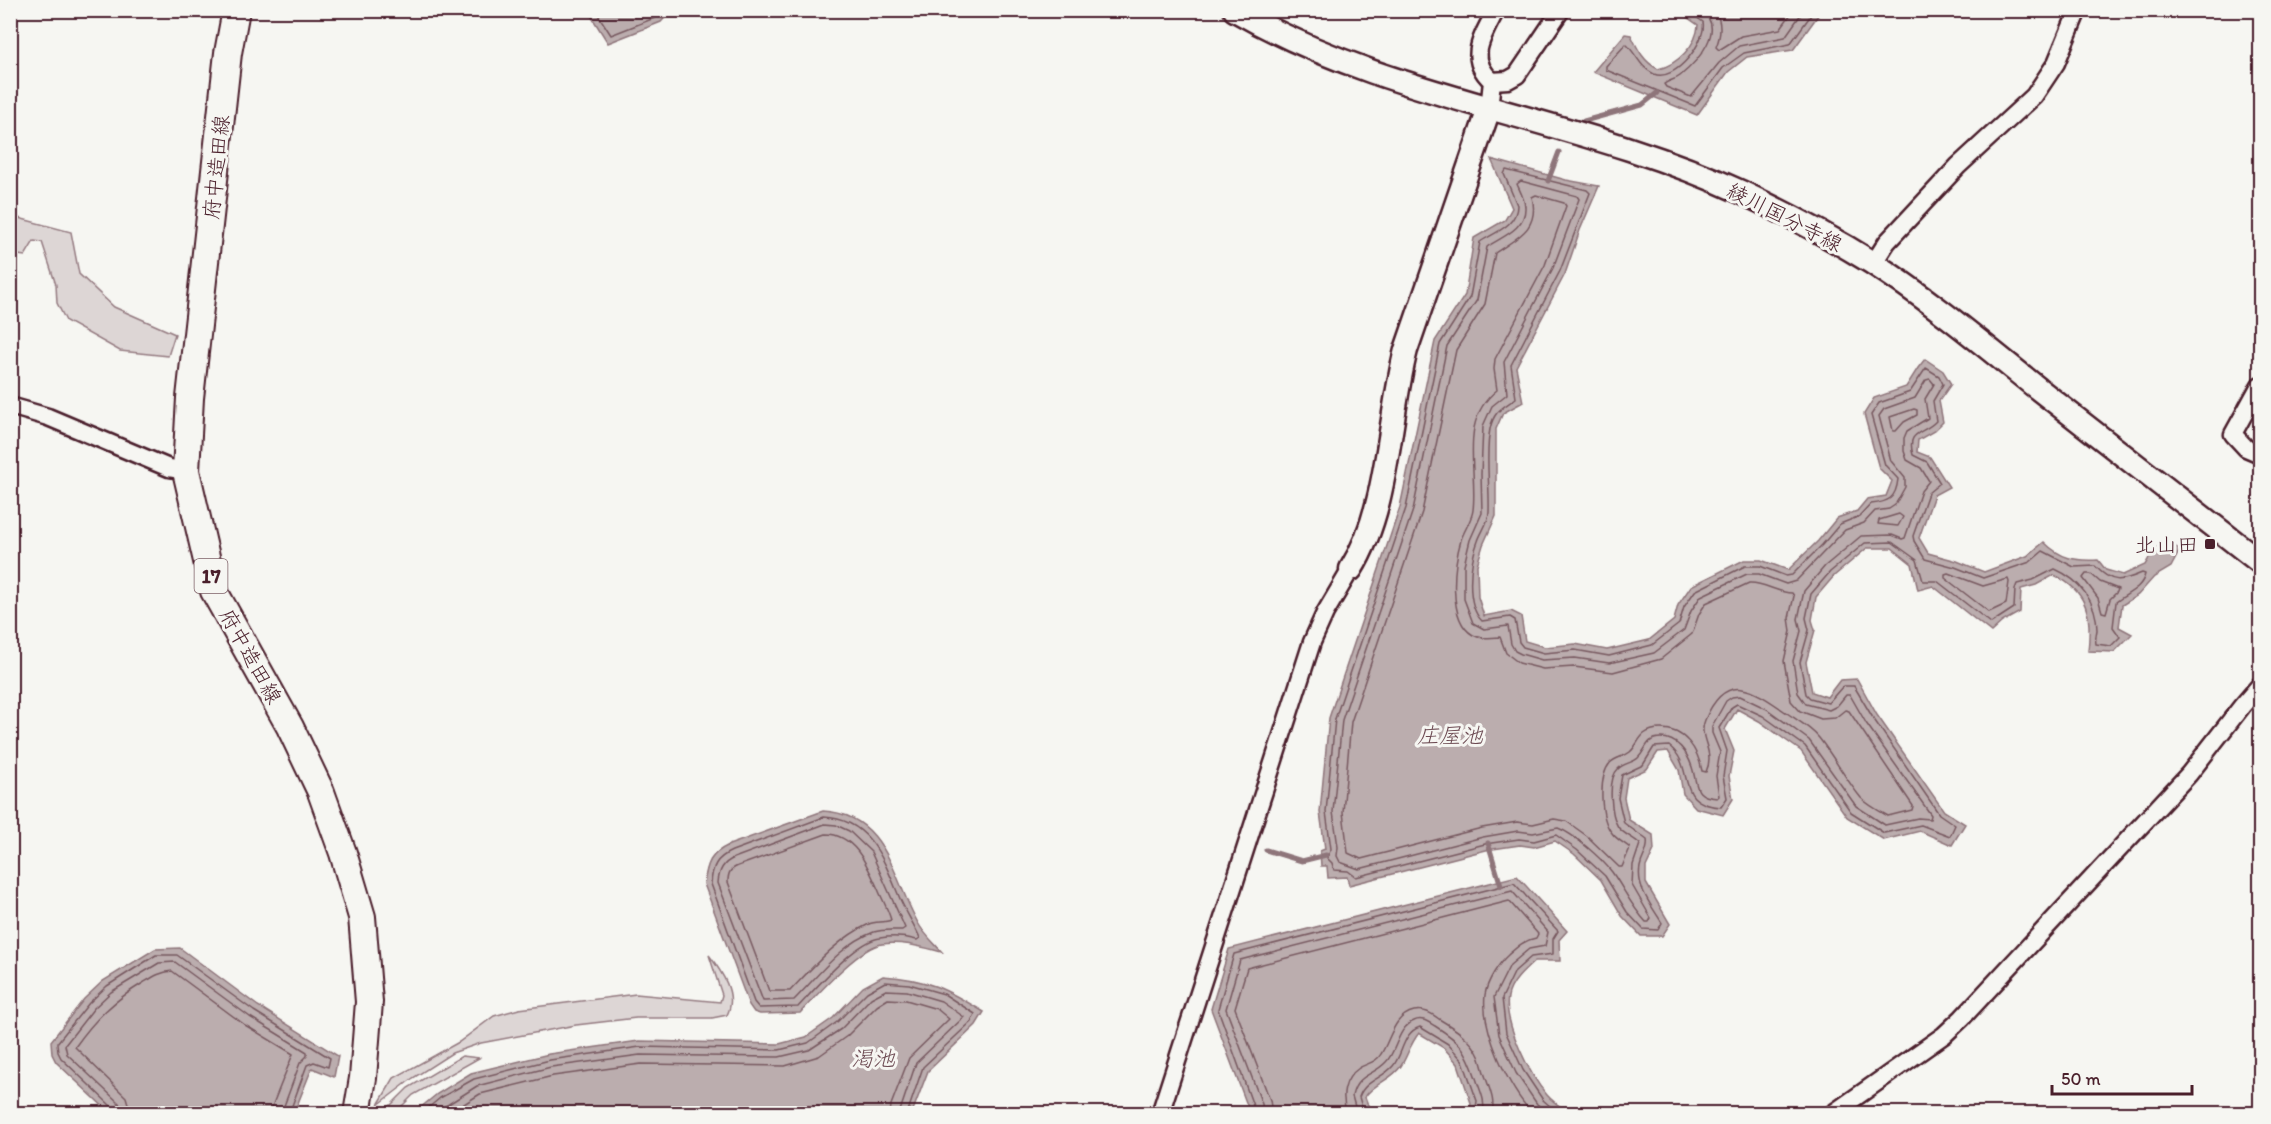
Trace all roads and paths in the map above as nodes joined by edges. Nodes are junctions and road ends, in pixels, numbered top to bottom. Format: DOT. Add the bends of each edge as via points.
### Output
graph roads {
  1 [pos="236,10"];
  2 [pos="1235,10"];
  3 [pos="1496,10"];
  4 [pos="1561,10"];
  5 [pos="2078,10"];
  6 [pos="1492,81"];
  7 [pos="1489,109"];
  8 [pos="1873,264"];
  9 [pos="2260,385"];
  10 [pos="10,406"];
  11 [pos="2260,454"];
  12 [pos="186,471"];
  13 [pos="2260,562"];
  14 [pos="1351,569"];
  15 [pos="2260,685"];
  16 [pos="357,1113"];
  17 [pos="1160,1113"];
  18 [pos="1832,1113"];
  1 -- 12 [label="main road, 府中造田線 / 17" via="193,375"];
  2 -- 7 [label="main road, 綾川国分寺線" via="1311,49 1393,80"];
  3 -- 6 [label="street" via="1478,57 1482,72"];
  4 -- 6 [label="street" via="1517,75"];
  5 -- 8 [label="street" via="2056,63 2034,96 1958,166 1887,242"];
  6 -- 7 [label="street"];
  7 -- 8 [label="main road, 綾川国分寺線" via="1670,162 1808,225"];
  7 -- 14 [label="main road" via="1406,350 1372,522 1365,548"];
  8 -- 13 [label="main road, 綾川国分寺線" via="1951,320"];
  9 -- 11 [label="street" via="2234,434 2246,448"];
  10 -- 12 [label="street" via="48,417 169,468"];
  12 -- 16 [label="main road, 府中造田線 / 17" via="214,591 290,727 321,792 362,917 369,1002"];
  14 -- 17 [label="street" via="1312,642"];
  15 -- 18 [label="street" via="2189,774 1962,1018 1944,1035"];
}
